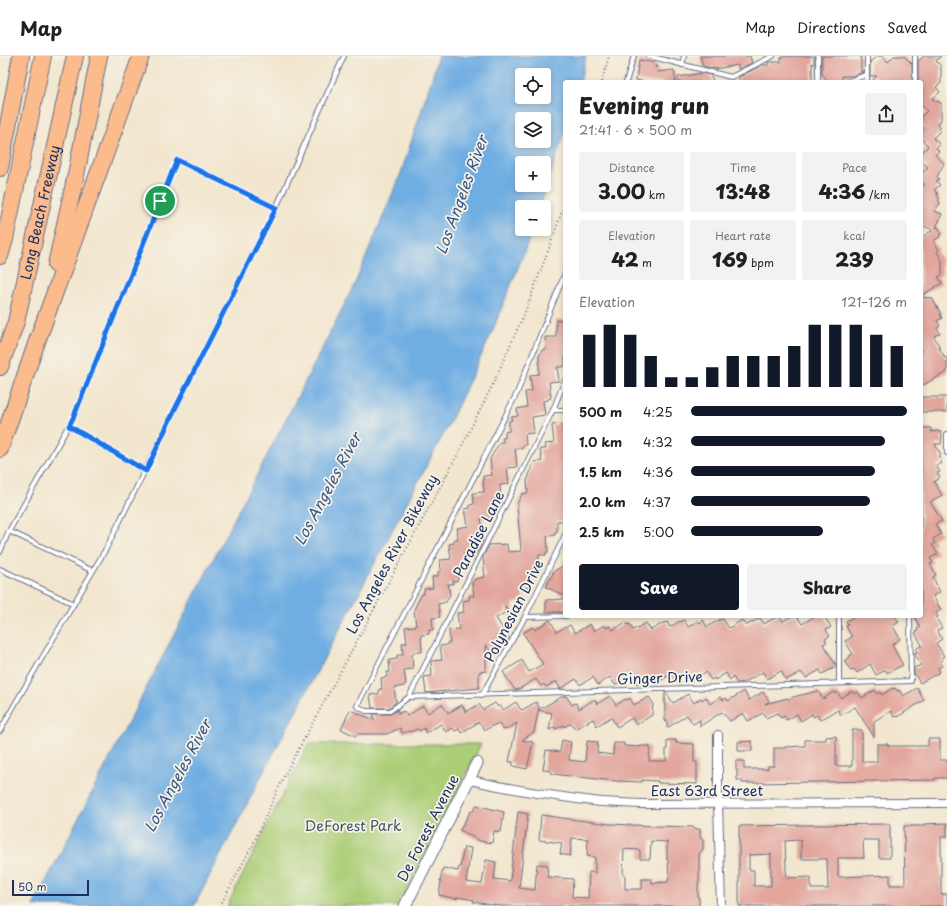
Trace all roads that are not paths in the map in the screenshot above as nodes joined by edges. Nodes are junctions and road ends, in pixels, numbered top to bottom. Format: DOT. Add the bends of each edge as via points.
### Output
graph roads {
  1 [pos="21,56"];
  2 [pos="43,56"];
  3 [pos="75,56"];
  4 [pos="99,56"];
  5 [pos="141,56"];
  6 [pos="344,56"];
  7 [pos="634,56"];
  8 [pos="649,56"];
  9 [pos="684,56"];
  10 [pos="773,56"];
  11 [pos="818,56"];
  12 [pos="867,56"];
  13 [pos="915,56"];
  14 [pos="682,65"];
  15 [pos="866,75"];
  16 [pos="731,77"];
  17 [pos="627,80"];
  18 [pos="730,80"];
  19 [pos="818,80"];
  20 [pos="852,80"];
  21 [pos="866,80"];
  22 [pos="915,80"];
  23 [pos="0,168"];
  24 [pos="276,208"];
  25 [pos="0,256"];
  26 [pos="563,278"];
  27 [pos="35,348"];
  28 [pos="0,367"];
  29 [pos="563,385"];
  30 [pos="553,410"];
  31 [pos="563,410"];
  32 [pos="69,426"];
  33 [pos="947,434"];
  34 [pos="0,449"];
  35 [pos="947,453"];
  36 [pos="146,471"];
  37 [pos="9,531"];
  38 [pos="563,543"];
  39 [pos="0,552"];
  40 [pos="0,569"];
  41 [pos="93,571"];
  42 [pos="74,604"];
  43 [pos="563,616"];
  44 [pos="525,617"];
  45 [pos="839,618"];
  46 [pos="910,618"];
  47 [pos="839,682"];
  48 [pos="482,696"];
  49 [pos="410,697"];
  50 [pos="0,731"];
  51 [pos="718,735"];
  52 [pos="477,764"];
  53 [pos="470,780"];
  54 [pos="947,803"];
  55 [pos="718,804"];
  56 [pos="405,906"];
  57 [pos="721,906"];
  1 -- 23 [label="highway"];
  2 -- 25 [label="highway, Long Beach Freeway"];
  3 -- 28 [label="highway, Long Beach Freeway" via="16,322"];
  4 -- 27 [label="highway" via="56,262"];
  5 -- 27 [label="highway"];
  6 -- 24 [label="lane"];
  7 -- 17 [label="lane"];
  8 -- 14 [label="lane"];
  9 -- 14 [label="lane"];
  10 -- 16 [label="lane"];
  11 -- 19 [label="lane"];
  12 -- 15 [label="lane"];
  13 -- 22 [label="lane"];
  14 -- 16 [label="lane"];
  15 -- 20 [label="lane"];
  15 -- 21 [label="lane"];
  16 -- 18 [label="lane"];
  24 -- 32 [label="lane" via="177,160"];
  24 -- 36 [label="lane"];
  26 -- 49 [label="lane" via="517,393 357,706 366,711 390,711"];
  27 -- 34 [label="highway"];
  29 -- 30 [label="lane, Paradise Lane"];
  30 -- 31 [label="lane"];
  30 -- 49 [label="lane, Paradise Lane"];
  32 -- 36 [label="lane"];
  32 -- 37 [label="lane"];
  33 -- 35 [label="lane"];
  36 -- 41 [label="lane" via="108,547"];
  37 -- 39 [label="lane"];
  37 -- 41 [label="lane"];
  38 -- 44 [label="lane, Polynesian Drive"];
  40 -- 42 [label="lane"];
  41 -- 42 [label="lane"];
  42 -- 50 [label="lane"];
  43 -- 44 [label="lane"];
  44 -- 48 [label="lane, Polynesian Drive"];
  45 -- 47 [label="lane"];
  46 -- 47 [label="lane, Ginger Drive" via="911,681"];
  47 -- 48 [label="lane, Ginger Drive"];
  48 -- 49 [label="lane, Ginger Drive"];
  51 -- 55 [label="street"];
  52 -- 53 [label="street, De Forest Avenue"];
  53 -- 55 [label="street, East 63rd Street" via="505,788 595,801"];
  53 -- 56 [label="street, De Forest Avenue"];
  54 -- 55 [label="street, East 63rd Street"];
  55 -- 57 [label="street"];
}
